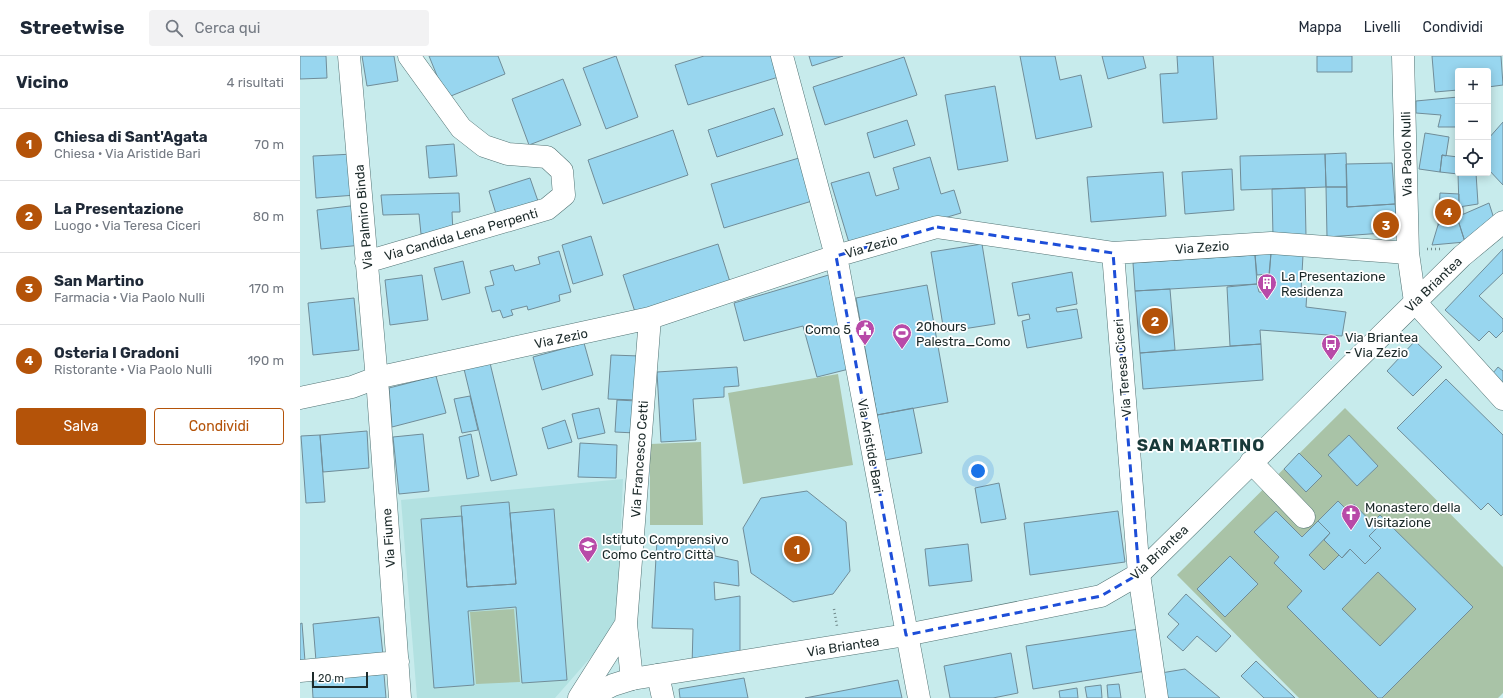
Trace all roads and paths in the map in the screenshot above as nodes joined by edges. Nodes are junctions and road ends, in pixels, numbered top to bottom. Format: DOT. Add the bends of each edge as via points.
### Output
graph roads {
  1 [pos="349,56"];
  2 [pos="409,56"];
  3 [pos="782,56"];
  4 [pos="1403,56"];
  5 [pos="1503,222"];
  6 [pos="1408,252"];
  7 [pos="1113,253"];
  8 [pos="836,256"];
  9 [pos="1462,256"];
  10 [pos="366,262"];
  11 [pos="1415,302"];
  12 [pos="650,318"];
  13 [pos="376,378"];
  14 [pos="300,398"];
  15 [pos="1503,399"];
  16 [pos="1251,462"];
  17 [pos="1304,517"];
  18 [pos="1139,574"];
  19 [pos="834,609"];
  20 [pos="626,624"];
  21 [pos="837,626"];
  22 [pos="906,636"];
  23 [pos="398,662"];
  24 [pos="300,671"];
  25 [pos="658,675"];
  26 [pos="632,679"];
  27 [pos="400,698"];
  28 [pos="579,698"];
  29 [pos="587,698"];
  30 [pos="663,698"];
  31 [pos="919,698"];
  32 [pos="1157,698"];
  1 -- 10 [label="street, Via Palmiro Binda"];
  2 -- 10 [label="street, Via Candida Lena Perpenti" via="461,128 484,146 508,154 547,157 562,171 564,195 547,209"];
  3 -- 8 [label="street, Via Aristide Bari"];
  4 -- 6 [label="street, Via Paolo Nulli"];
  5 -- 9 [label="street, Via Briantea"];
  6 -- 7 [label="street, Via Zezio" via="1271,243"];
  6 -- 9 [label="path" via="1454,248"];
  6 -- 11 [label="street"];
  7 -- 8 [label="street, Via Zezio" via="937,227"];
  7 -- 18 [label="street, Via Teresa Ciceri"];
  8 -- 12 [label="street, Via Zezio"];
  8 -- 22 [label="street, Via Aristide Bari"];
  9 -- 11 [label="street, Via Briantea"];
  10 -- 13 [label="street, Via Palmiro Binda"];
  11 -- 15 [label="street"];
  11 -- 16 [label="street, Via Briantea"];
  12 -- 13 [label="street, Via Zezio"];
  12 -- 20 [label="street, Via Francesco Cetti"];
  13 -- 14 [label="street, Via Zezio" via="352,387"];
  13 -- 23 [label="street, Via Fiume"];
  16 -- 17 [label="street"];
  16 -- 18 [label="street, Via Briantea"];
  18 -- 22 [label="street, Via Briantea" via="1101,596"];
  18 -- 32 [label="street, Via Teresa Ciceri"];
  19 -- 21 [label="path"];
  20 -- 26 [label="street, Via Francesco Cetti"];
  20 -- 28 [label="street, Via Francesco Cetti"];
  22 -- 25 [label="street, Via Briantea"];
  22 -- 31 [label="street, Via Aristide Bari"];
  23 -- 24 [label="street"];
  23 -- 27 [label="street, Via Fiume"];
  25 -- 26 [label="street, Via Briantea"];
  25 -- 30 [label="street"];
  26 -- 29 [label="street, Via Briantea"];
}
